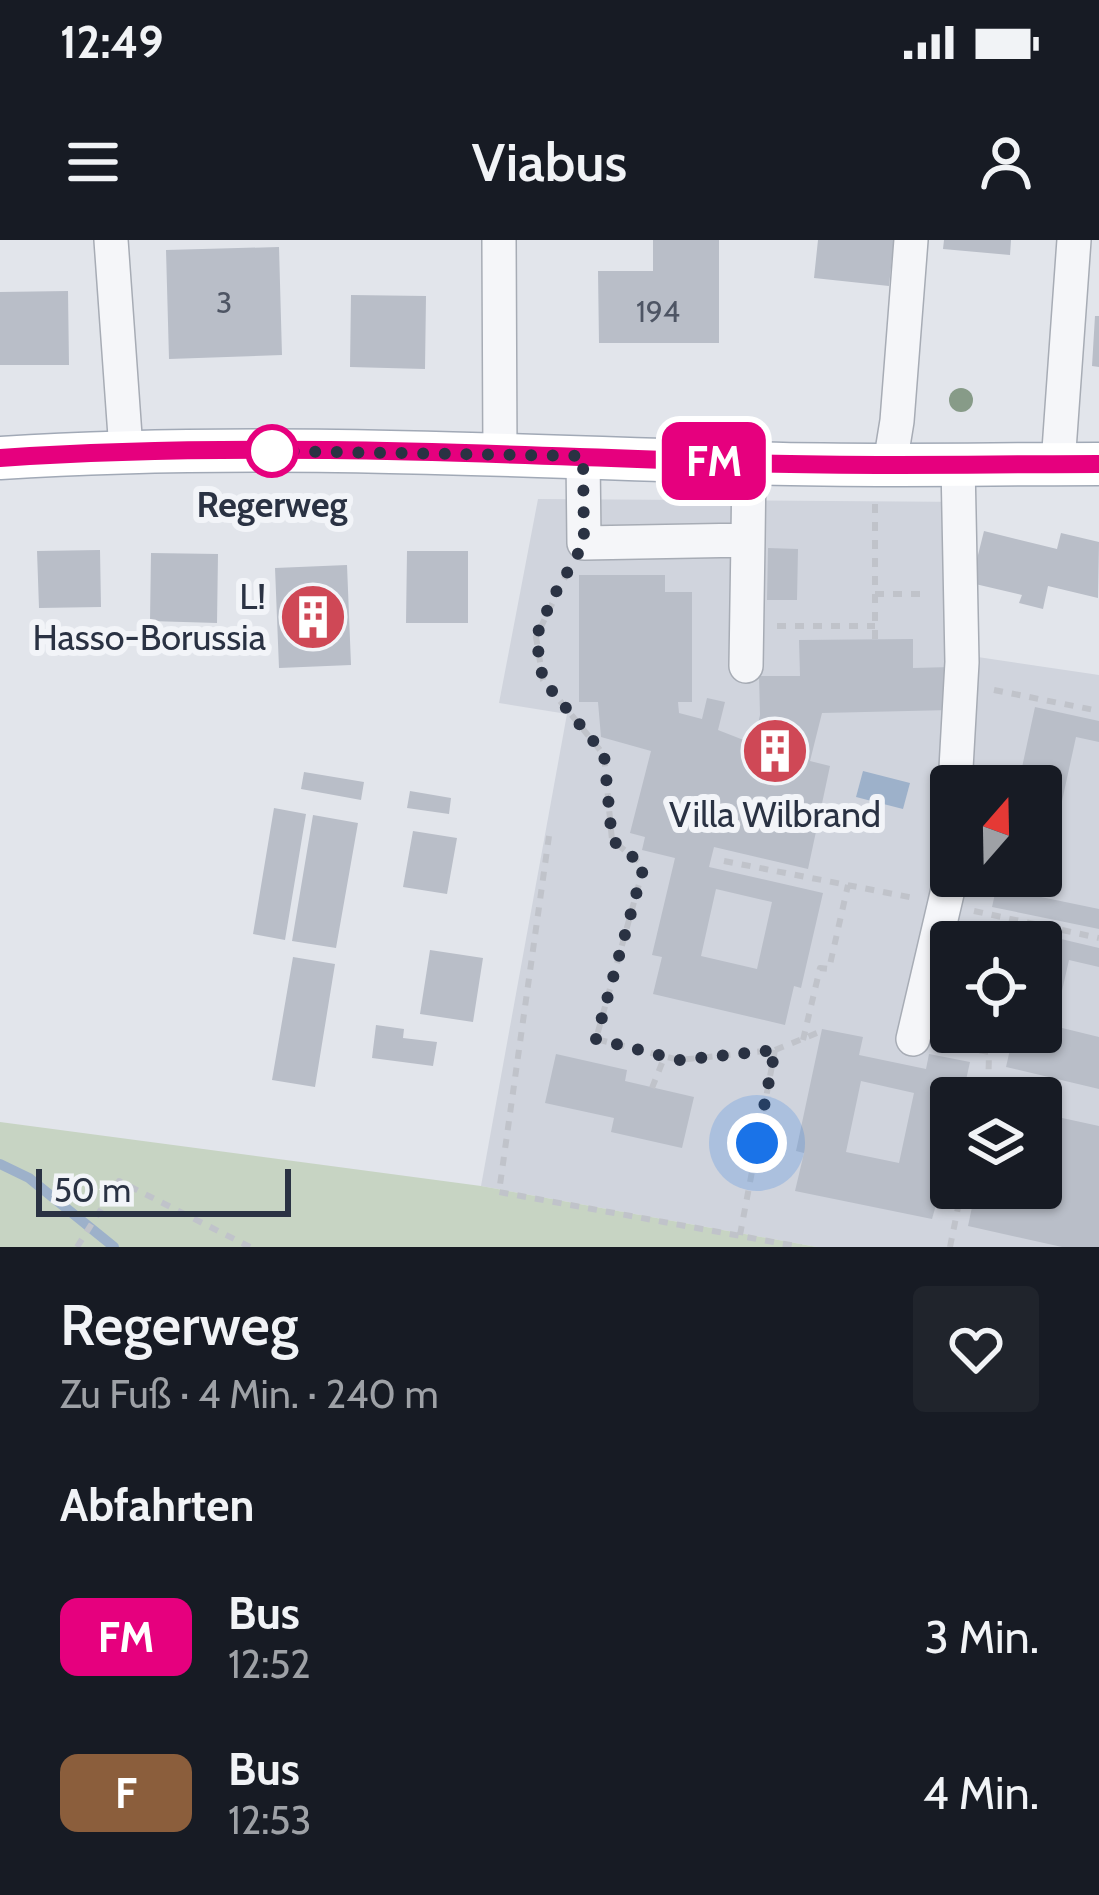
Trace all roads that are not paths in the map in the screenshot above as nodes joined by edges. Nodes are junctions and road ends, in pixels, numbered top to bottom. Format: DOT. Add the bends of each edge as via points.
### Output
graph roads {
  1 [pos="111,240"];
  2 [pos="499,240"];
  3 [pos="911,240"];
  4 [pos="1074,240"];
  5 [pos="126,450"];
  6 [pos="500,454"];
  7 [pos="583,456"];
  8 [pos="0,458"];
  9 [pos="749,463"];
  10 [pos="958,464"];
  11 [pos="1078,464"];
  12 [pos="882,479"];
  13 [pos="748,540"];
  14 [pos="746,666"];
  15 [pos="956,765"];
  16 [pos="946,897"];
  17 [pos="913,1039"];
  1 -- 5 [label="street"];
  2 -- 6 [label="street"];
  3 -- 12 [label="street" via="897,421"];
  4 -- 11 [label="street"];
  5 -- 6 [label="main road"];
  5 -- 8 [label="main road"];
  6 -- 7 [label="main road"];
  7 -- 9 [label="main road"];
  7 -- 13 [label="street" via="584,543"];
  9 -- 12 [label="main road"];
  9 -- 13 [label="street"];
  10 -- 11 [label="main road"];
  10 -- 12 [label="main road"];
  10 -- 15 [label="street"];
  13 -- 14 [label="street"];
  16 -- 17 [label="street"];
}
